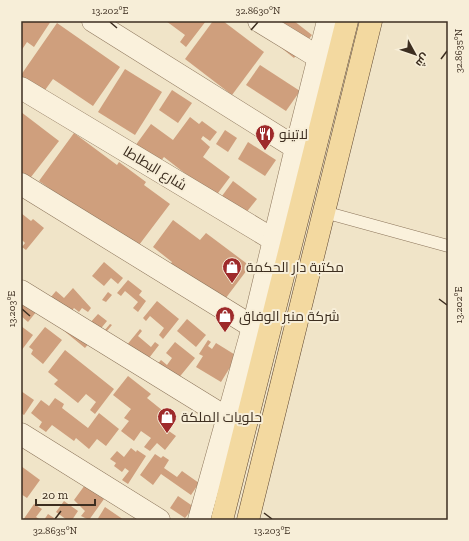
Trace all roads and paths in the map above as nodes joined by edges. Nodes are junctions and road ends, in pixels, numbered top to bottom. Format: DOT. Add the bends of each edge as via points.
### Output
graph roads {
  1 [pos="93,21"];
  2 [pos="259,21"];
  3 [pos="328,21"];
  4 [pos="347,21"];
  5 [pos="371,21"];
  6 [pos="318,57"];
  7 [pos="21,88"];
  8 [pos="296,148"];
  9 [pos="21,184"];
  10 [pos="324,212"];
  11 [pos="282,243"];
  12 [pos="448,246"];
  13 [pos="21,291"];
  14 [pos="253,327"];
  15 [pos="227,418"];
  16 [pos="21,434"];
  17 [pos="159,520"];
  18 [pos="199,520"];
  19 [pos="222,520"];
  20 [pos="248,520"];
  1 -- 8 [label="street"];
  2 -- 6 [label="street"];
  3 -- 6 [label="street"];
  4 -- 11 [label="main road"];
  5 -- 10 [label="main road"];
  6 -- 8 [label="street"];
  7 -- 11 [label="street, شارع البطاطا"];
  8 -- 11 [label="street"];
  9 -- 14 [label="street"];
  10 -- 12 [label="lane"];
  10 -- 20 [label="main road"];
  11 -- 14 [label="street"];
  11 -- 19 [label="main road"];
  13 -- 15 [label="street"];
  14 -- 15 [label="street"];
  15 -- 18 [label="street"];
  16 -- 17 [label="street"];
}
